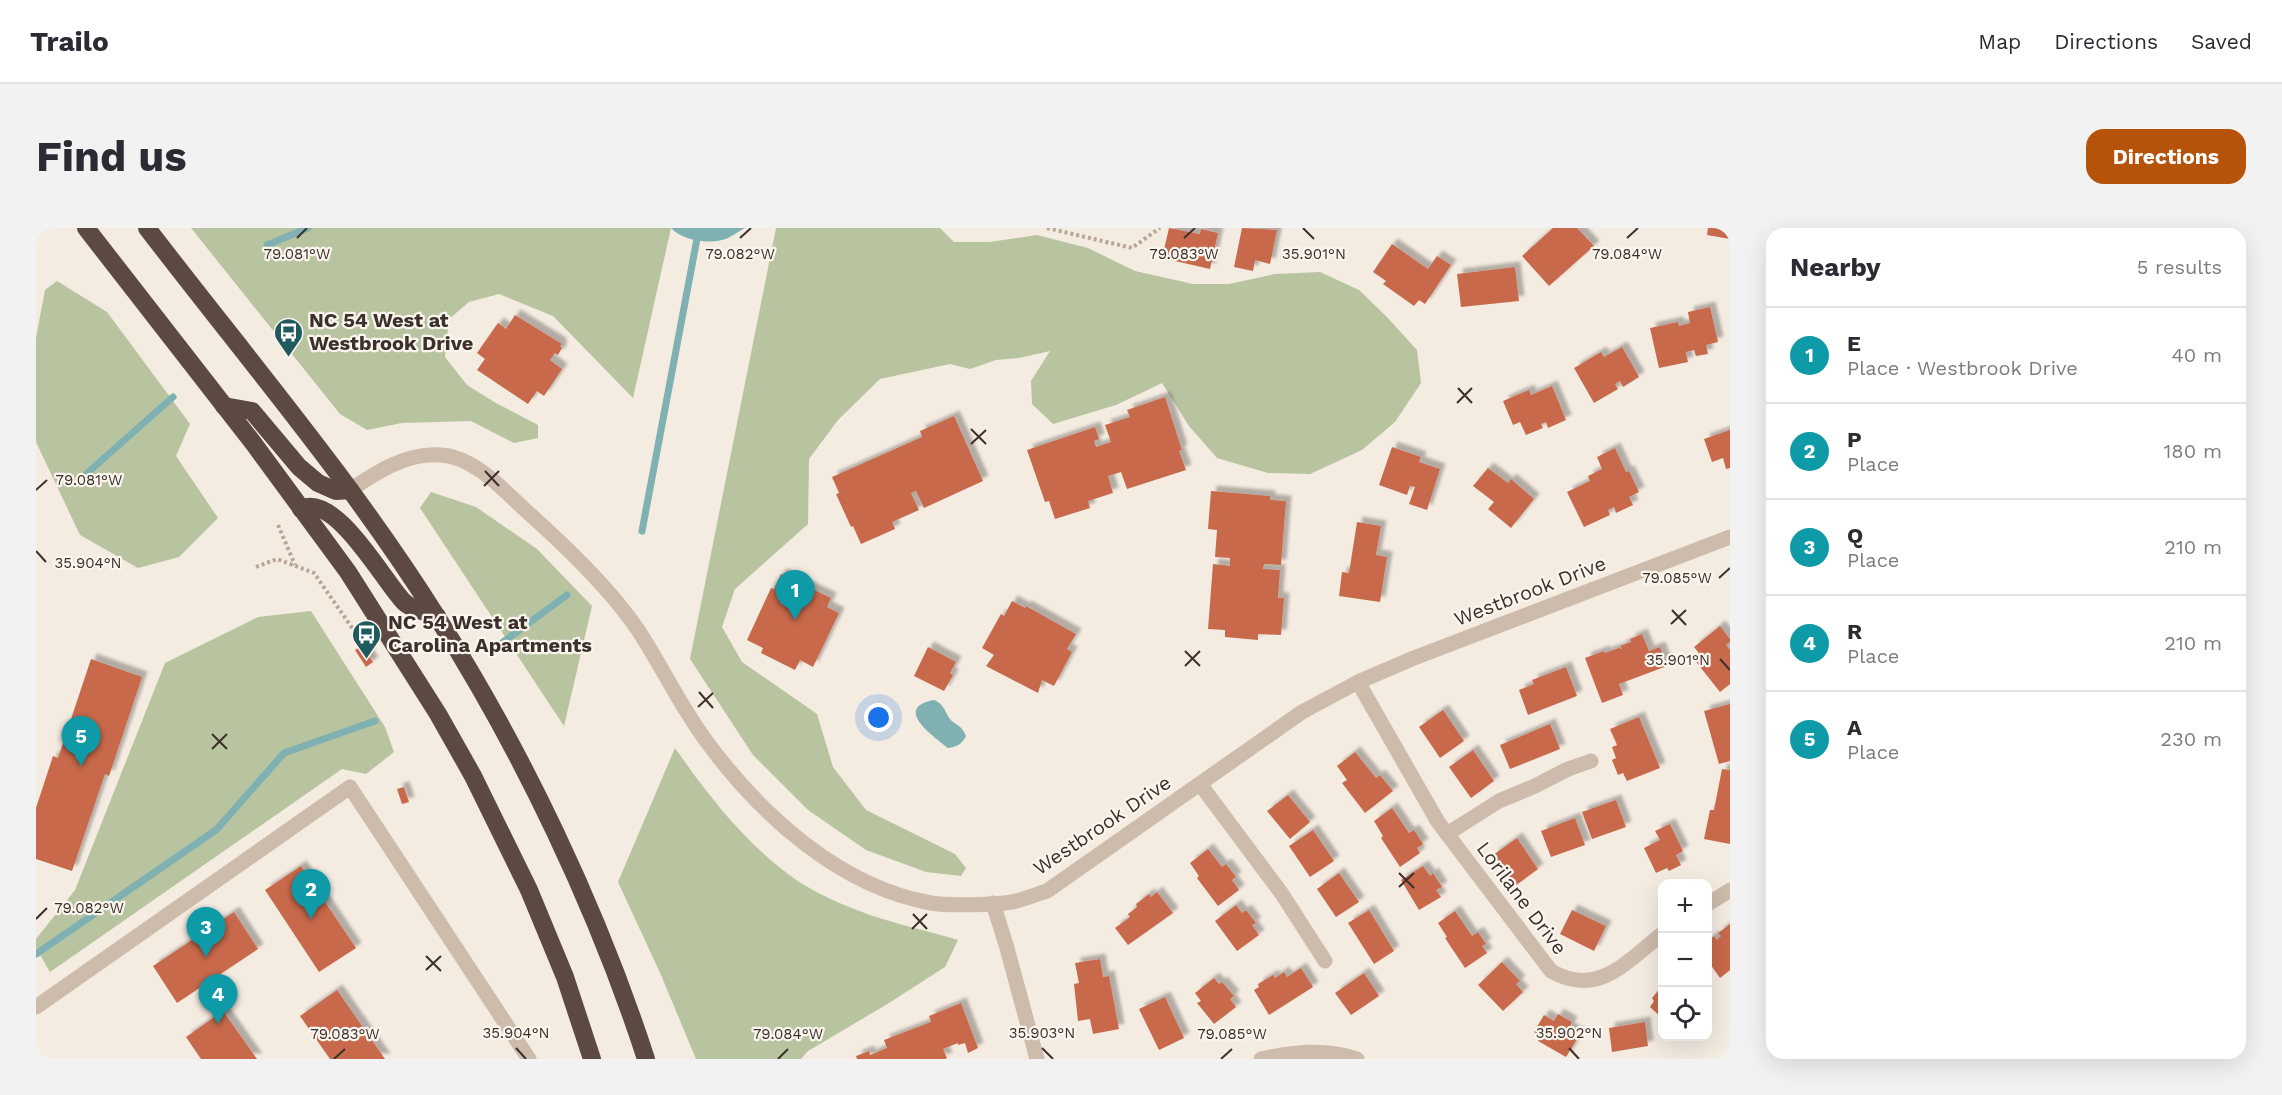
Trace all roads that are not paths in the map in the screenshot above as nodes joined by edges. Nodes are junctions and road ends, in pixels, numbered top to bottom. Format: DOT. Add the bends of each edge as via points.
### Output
graph roads {
  1 [pos="86,228"];
  2 [pos="147,228"];
  3 [pos="224,406"];
  4 [pos="350,490"];
  5 [pos="301,509"];
  6 [pos="1730,537"];
  7 [pos="437,616"];
  8 [pos="1358,682"];
  9 [pos="1591,761"];
  10 [pos="1200,784"];
  11 [pos="1447,834"];
  12 [pos="1730,890"];
  13 [pos="1712,901"];
  14 [pos="993,903"];
  15 [pos="1658,937"];
  16 [pos="1325,962"];
  17 [pos="36,1007"];
  18 [pos="529,1059"];
  19 [pos="592,1059"];
  20 [pos="646,1059"];
  21 [pos="1037,1059"];
  22 [pos="1261,1059"];
  23 [pos="1357,1059"];
  1 -- 3 [label="highway"];
  2 -- 4 [label="highway"];
  3 -- 4 [label="highway" via="252,411 299,467 318,483 336,491"];
  3 -- 5 [label="highway"];
  4 -- 7 [label="highway"];
  4 -- 14 [label="street, Westbrook Drive" via="404,460 441,454 466,461 500,486 600,584 637,629 708,744 740,783 793,833 833,862 889,891 932,903"];
  5 -- 7 [label="highway" via="316,507 332,515 405,604"];
  5 -- 19 [label="highway" via="402,654 459,750 529,890 565,977"];
  6 -- 8 [label="street, Westbrook Drive"];
  7 -- 20 [label="highway" via="515,753 586,899"];
  8 -- 10 [label="street, Westbrook Drive" via="1302,712"];
  8 -- 11 [label="street, Lorilane Drive"];
  9 -- 11 [label="street, Lorilane Drive" via="1499,801"];
  10 -- 14 [label="street, Westbrook Drive" via="1047,891 1014,902"];
  10 -- 16 [label="street" via="1282,894"];
  11 -- 15 [label="street, Lorilane Drive" via="1551,971 1564,979 1594,981 1608,975"];
  12 -- 13 [label="street"];
  14 -- 21 [label="street"];
  17 -- 18 [label="street" via="350,787"];
  22 -- 23 [label="street" via="1316,1052"];
}
